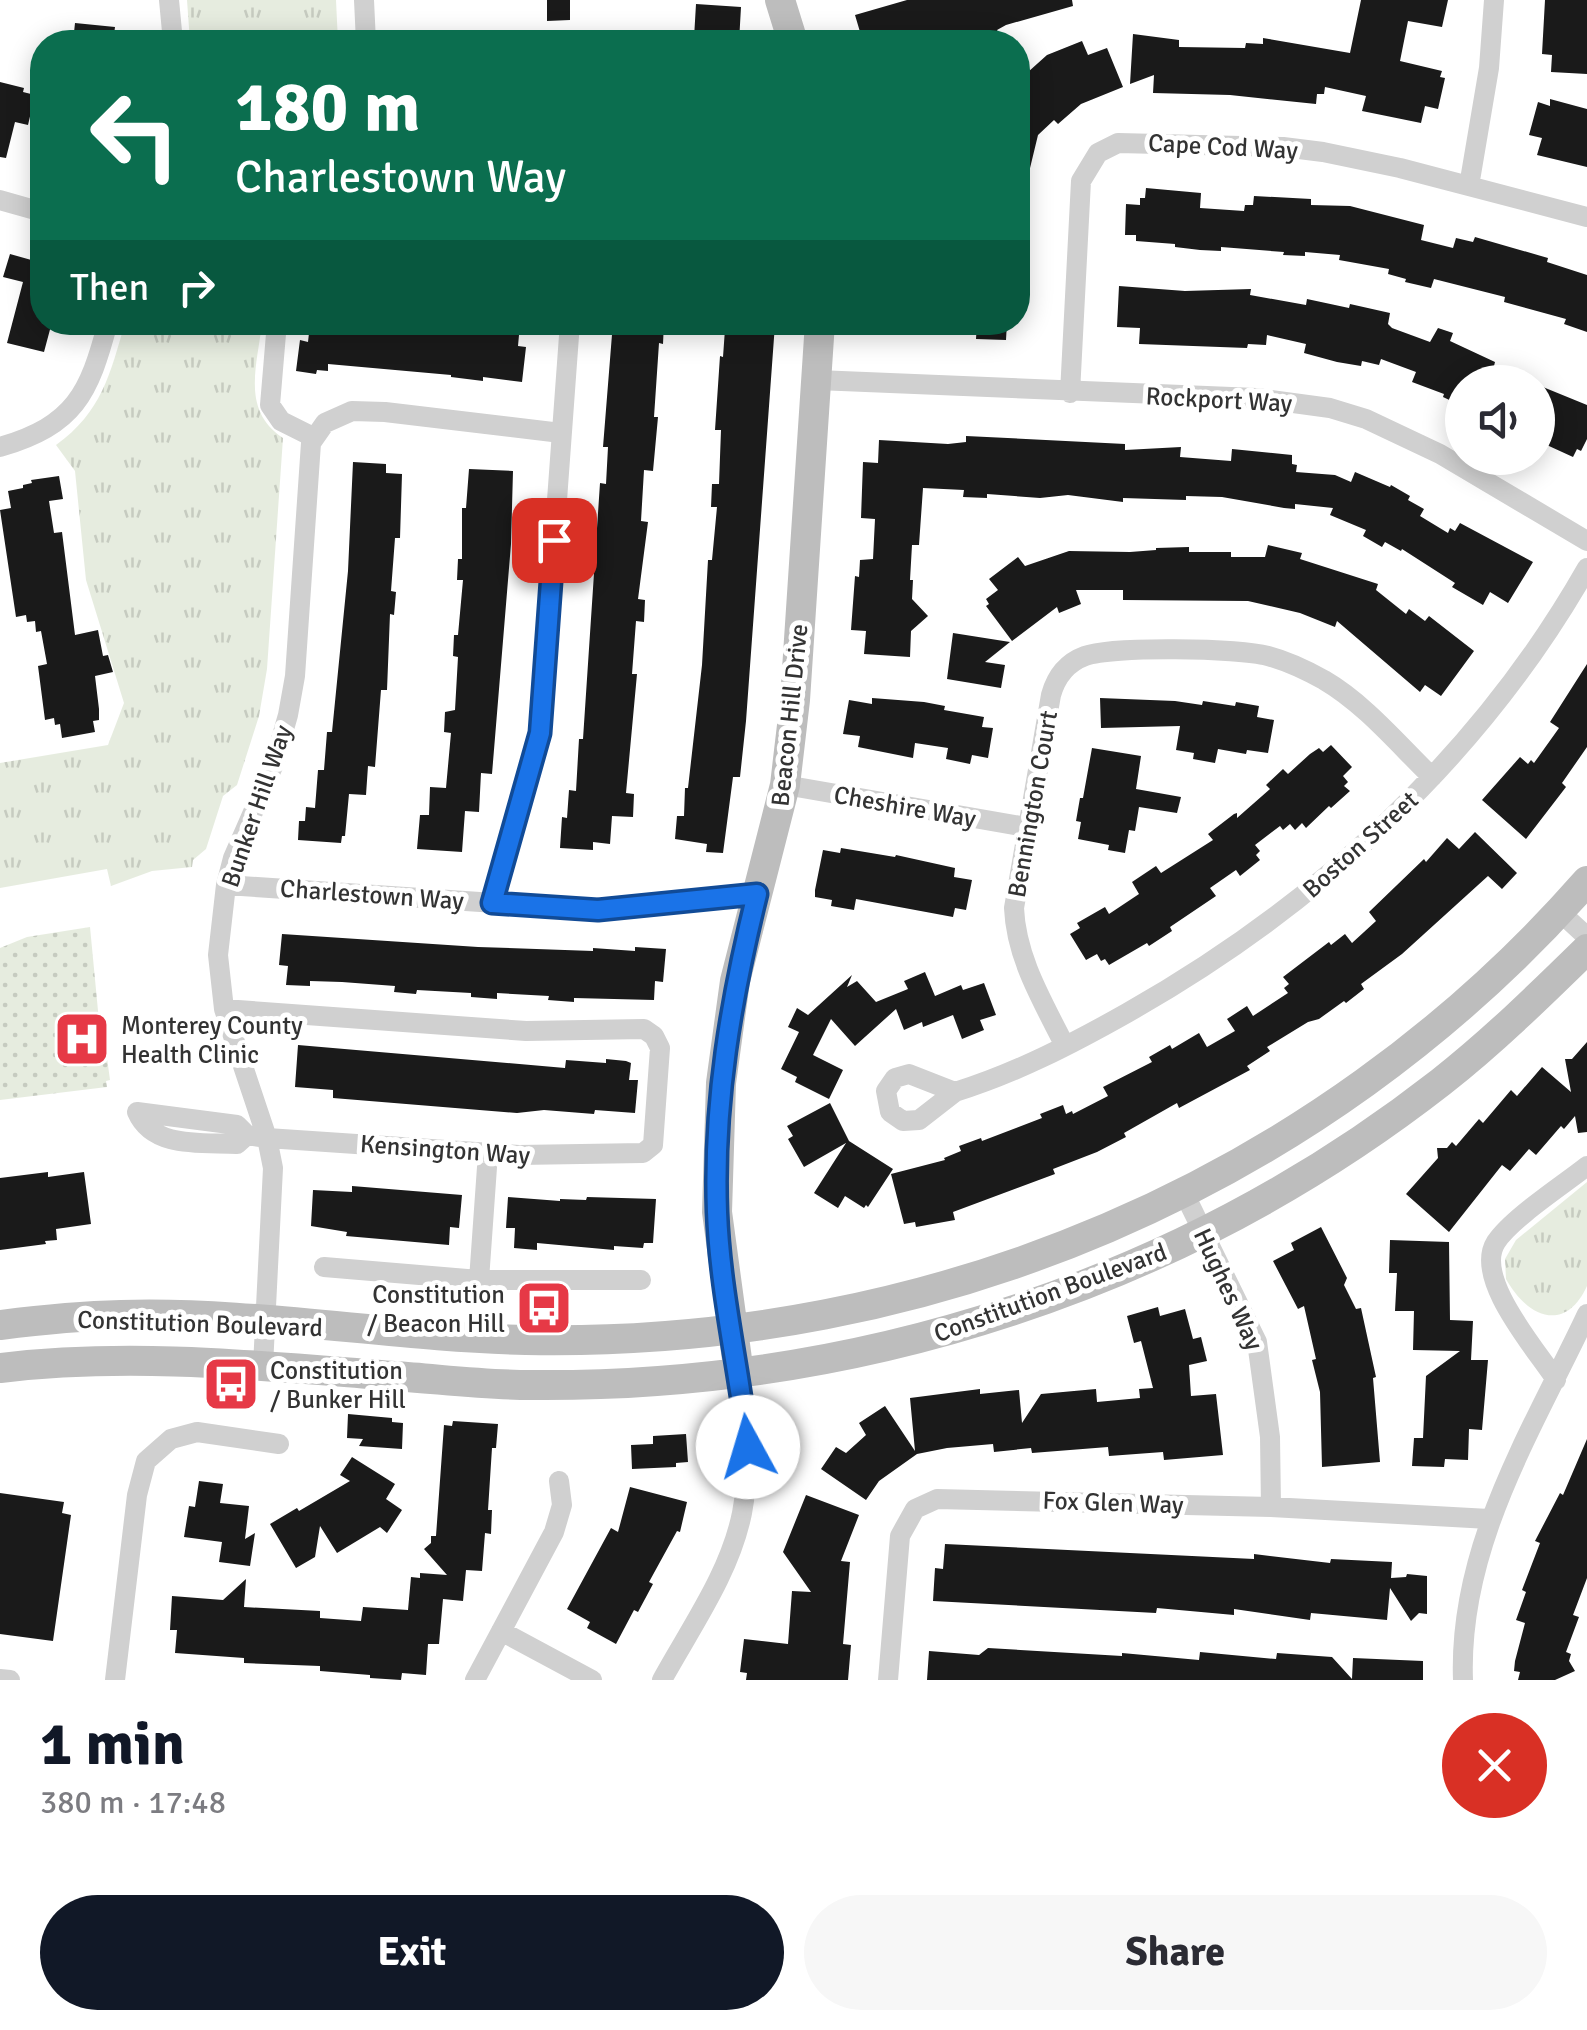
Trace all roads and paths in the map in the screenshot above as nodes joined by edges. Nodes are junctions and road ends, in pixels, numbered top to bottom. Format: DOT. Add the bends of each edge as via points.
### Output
graph roads {
  1 [pos="169,0"];
  2 [pos="364,0"];
  3 [pos="780,0"];
  4 [pos="1494,0"];
  5 [pos="172,30"];
  6 [pos="365,30"];
  7 [pos="789,30"];
  8 [pos="1469,186"];
  9 [pos="0,200"];
  10 [pos="30,209"];
  11 [pos="1587,217"];
  12 [pos="105,335"];
  13 [pos="276,335"];
  14 [pos="569,335"];
  15 [pos="819,335"];
  16 [pos="817,380"];
  17 [pos="1070,393"];
  18 [pos="561,433"];
  19 [pos="313,437"];
  20 [pos="0,447"];
  21 [pos="1587,542"];
  22 [pos="1587,568"];
  23 [pos="1432,777"];
  24 [pos="785,786"];
  25 [pos="1026,827"];
  26 [pos="1587,881"];
  27 [pos="226,884"];
  28 [pos="757,894"];
  29 [pos="492,903"];
  30 [pos="1560,912"];
  31 [pos="1587,937"];
  32 [pos="1587,949"];
  33 [pos="224,1009"];
  34 [pos="1065,1046"];
  35 [pos="955,1092"];
  36 [pos="257,1136"];
  37 [pos="488,1153"];
  38 [pos="1587,1166"];
  39 [pos="1184,1193"];
  40 [pos="1204,1233"];
  41 [pos="324,1268"];
  42 [pos="478,1280"];
  43 [pos="641,1280"];
  44 [pos="1587,1314"];
  45 [pos="265,1322"];
  46 [pos="0,1325"];
  47 [pos="732,1330"];
  48 [pos="263,1366"];
  49 [pos="0,1368"];
  50 [pos="739,1374"];
  51 [pos="1556,1380"];
  52 [pos="279,1444"];
  53 [pos="559,1481"];
  54 [pos="1271,1508"];
  55 [pos="1489,1518"];
  56 [pos="501,1631"];
  57 [pos="0,1679"];
  58 [pos="10,1680"];
  59 [pos="115,1680"];
  60 [pos="475,1680"];
  61 [pos="592,1680"];
  62 [pos="662,1680"];
  63 [pos="888,1680"];
  64 [pos="1463,1680"];
  1 -- 5 [label="street"];
  2 -- 6 [label="street"];
  3 -- 7 [label="main road"];
  4 -- 8 [label="street"];
  8 -- 11 [label="street, Cape Cod Way"];
  8 -- 17 [label="street, Cape Cod Way" via="1283,147 1132,141 1108,147 1081,181"];
  9 -- 10 [label="street"];
  12 -- 20 [label="street" via="78,400 47,428"];
  13 -- 19 [label="street" via="270,406 282,421"];
  14 -- 18 [label="street"];
  15 -- 16 [label="main road, Beacon Hill Drive"];
  16 -- 17 [label="street, Rockport Way"];
  16 -- 24 [label="main road, Beacon Hill Drive"];
  17 -- 21 [label="street, Rockport Way" via="1256,398 1330,408 1416,442"];
  18 -- 19 [label="street" via="352,411 332,418"];
  18 -- 29 [label="street" via="540,733"];
  19 -- 27 [label="street, Bunker Hill Way" via="288,715"];
  22 -- 23 [label="street, Boston Street" via="1533,654"];
  23 -- 25 [label="street, Bennington Court" via="1346,696 1284,661 1236,652 1106,651 1074,662 1054,685"];
  23 -- 34 [label="street, Boston Street" via="1272,921"];
  24 -- 25 [label="street, Cheshire Way"];
  24 -- 28 [label="main road, Beacon Hill Drive"];
  25 -- 34 [label="street, Bennington Court" via="1016,935"];
  26 -- 30 [label="main road, Constitution Boulevard"];
  27 -- 29 [label="street, Charlestown Way"];
  27 -- 33 [label="street, Bunker Hill Way" via="218,954"];
  28 -- 29 [label="street, Charlestown Way" via="598,910"];
  28 -- 47 [label="main road, Beacon Hill Drive" via="728,1019 719,1113 717,1212"];
  30 -- 31 [label="street"];
  30 -- 39 [label="main road, Constitution Boulevard" via="1402,1055 1310,1121"];
  32 -- 40 [label="main road, Constitution Boulevard" via="1442,1082 1295,1182"];
  33 -- 36 [label="street, Bunker Hill Way"];
  33 -- 37 [label="street, Kensington Way" via="526,1031 644,1029 654,1036 661,1055 653,1144 642,1153"];
  34 -- 35 [label="street, Boston Street"];
  36 -- 37 [label="street, Kensington Way"];
  36 -- 45 [label="street, Bunker Hill Way" via="273,1181"];
  37 -- 42 [label="street"];
  38 -- 51 [label="street" via="1504,1232 1490,1259 1495,1286"];
  39 -- 40 [label="street, Hughes Way"];
  39 -- 47 [label="main road, Constitution Boulevard" via="998,1271 929,1292"];
  40 -- 50 [label="main road, Constitution Boulevard" via="1000,1316 917,1341"];
  40 -- 54 [label="street, Hughes Way" via="1261,1355"];
  41 -- 42 [label="street"];
  42 -- 43 [label="street"];
  44 -- 51 [label="street"];
  45 -- 46 [label="main road, Constitution Boulevard" via="124,1315"];
  45 -- 47 [label="main road, Constitution Boulevard" via="524,1340"];
  45 -- 48 [label="street, Bunker Hill Way"];
  47 -- 50 [label="main road, Beacon Hill Drive"];
  48 -- 49 [label="main road, Constitution Boulevard" via="154,1360"];
  48 -- 50 [label="main road, Constitution Boulevard" via="526,1385"];
  50 -- 62 [label="street, Beacon Hill Drive" via="748,1447 742,1512 729,1556"];
  51 -- 55 [label="street"];
  52 -- 59 [label="street" via="197,1432 171,1439 146,1461"];
  53 -- 56 [label="street" via="560,1518"];
  54 -- 55 [label="street, Fox Glen Way"];
  54 -- 63 [label="street, Fox Glen Way" via="950,1497 925,1503 900,1536"];
  55 -- 64 [label="street" via="1466,1616"];
  56 -- 60 [label="street"];
  56 -- 61 [label="street"];
  57 -- 58 [label="street"];
}
